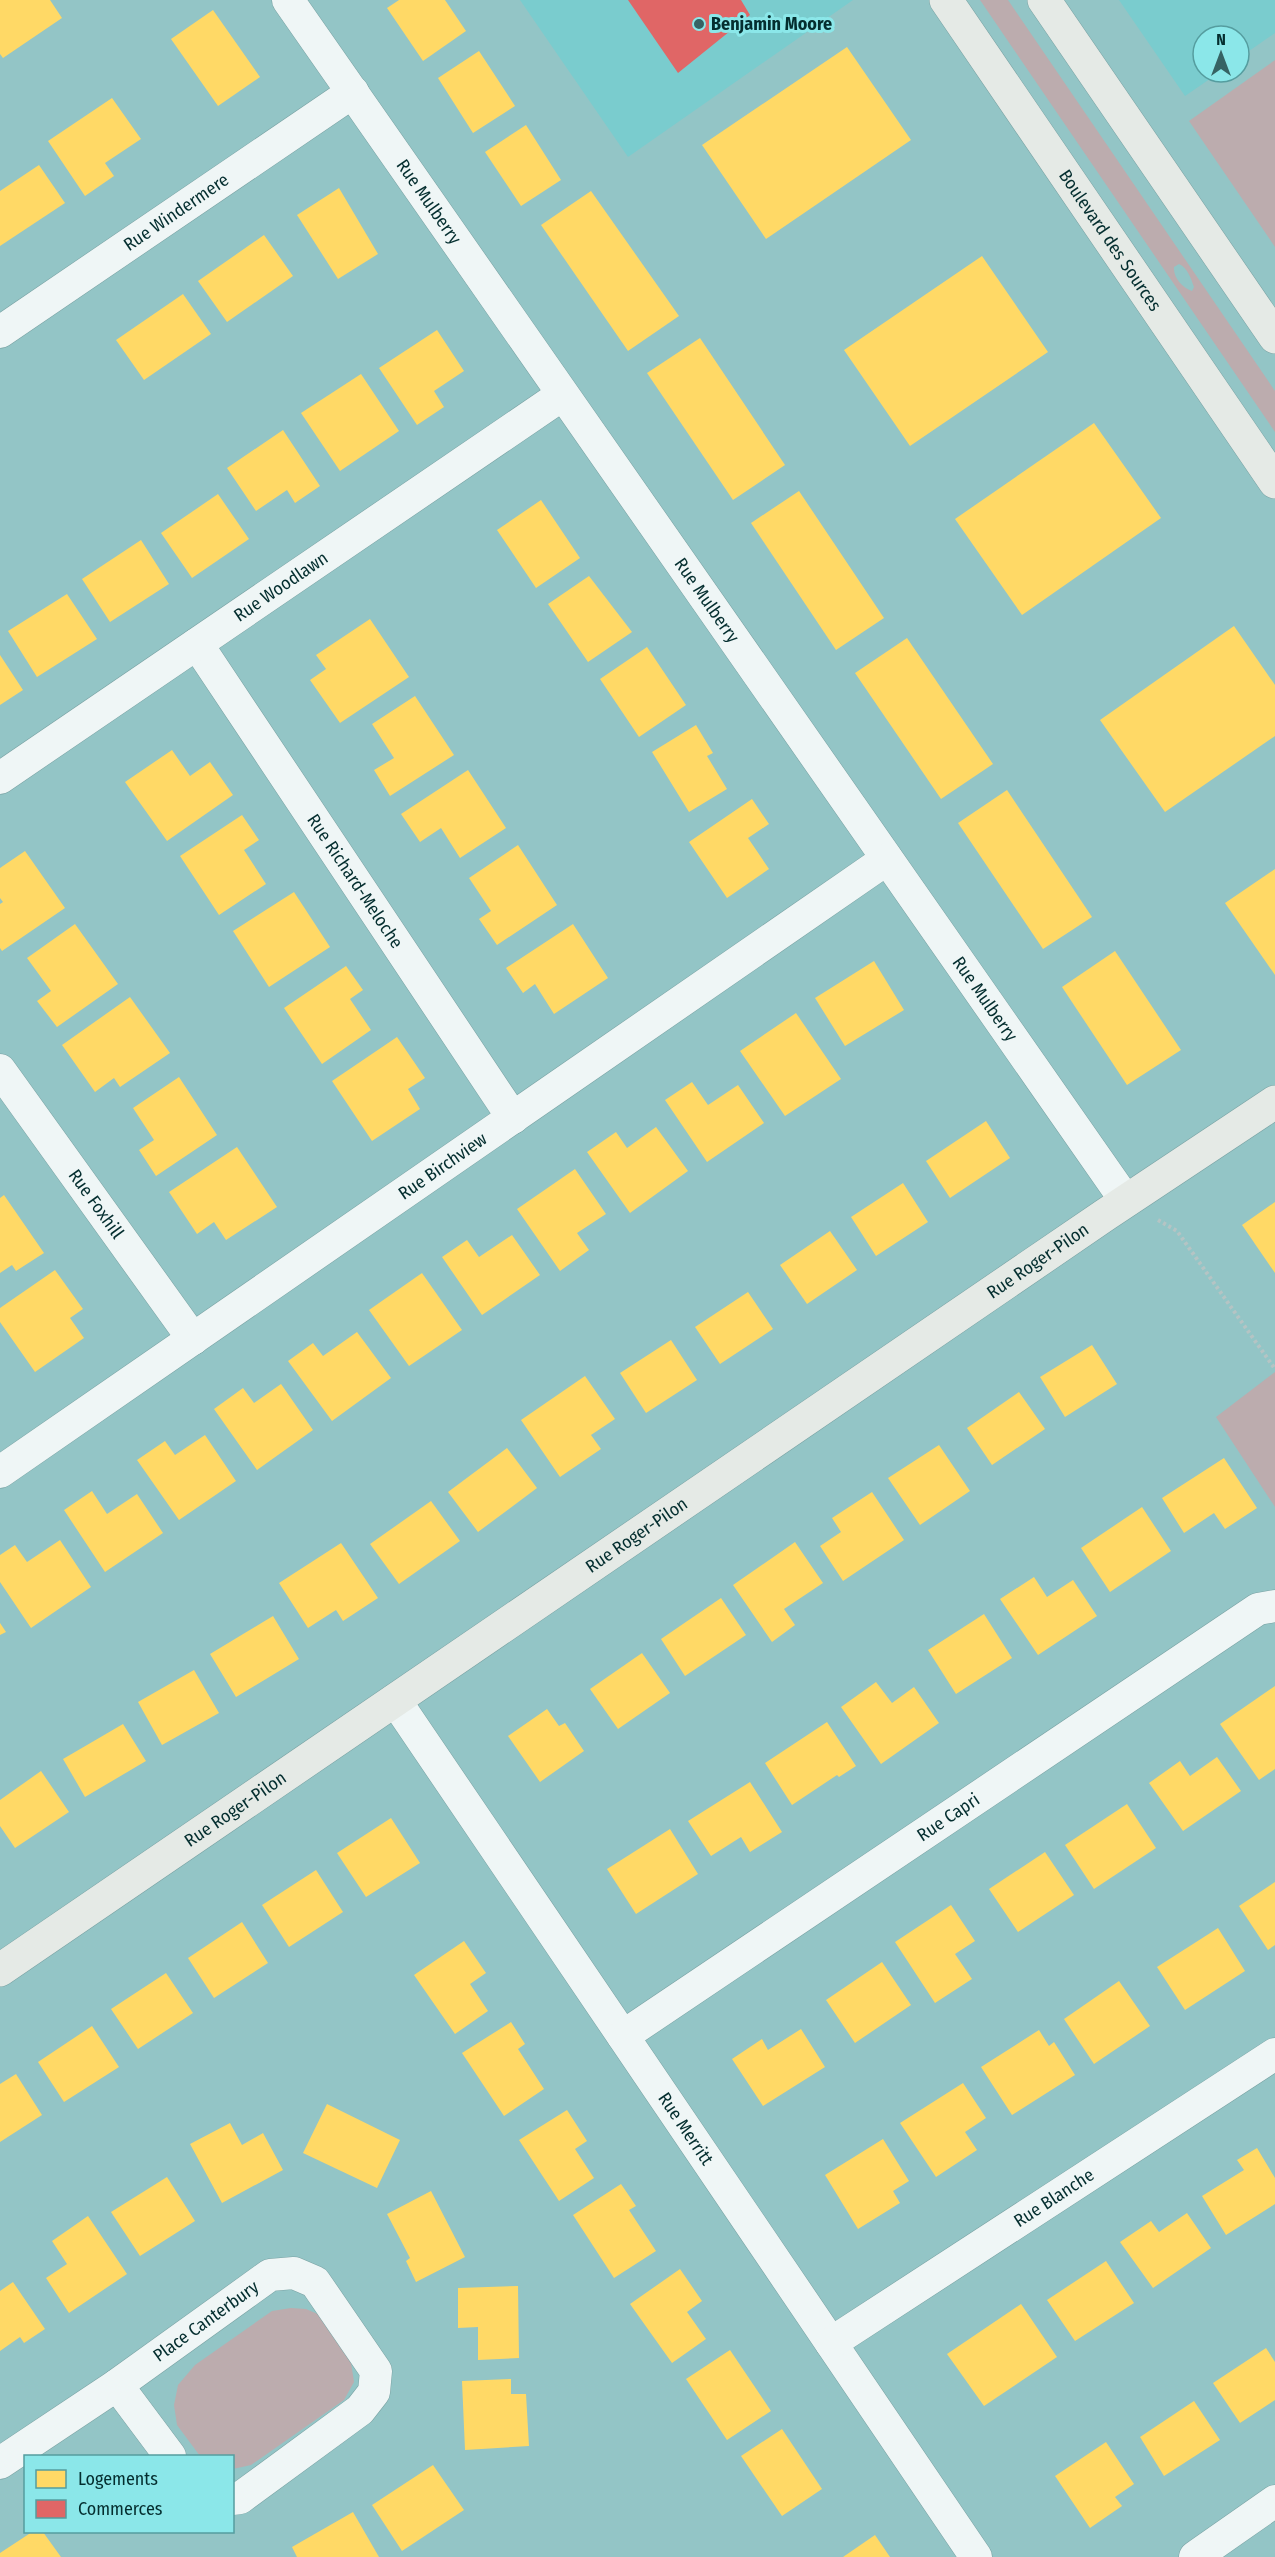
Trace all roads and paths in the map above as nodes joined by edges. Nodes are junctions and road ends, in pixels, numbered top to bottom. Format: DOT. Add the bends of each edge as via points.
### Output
graph roads {
  1 [pos="288,0"];
  2 [pos="946,0"];
  3 [pos="1044,0"];
  4 [pos="353,92"];
  5 [pos="0,332"];
  6 [pos="1275,338"];
  7 [pos="562,394"];
  8 [pos="1275,482"];
  9 [pos="197,644"];
  10 [pos="0,778"];
  11 [pos="887,859"];
  12 [pos="0,1070"];
  13 [pos="1275,1102"];
  14 [pos="513,1118"];
  15 [pos="1126,1201"];
  16 [pos="193,1339"];
  17 [pos="1275,1369"];
  18 [pos="0,1472"];
  19 [pos="1275,1606"];
  20 [pos="396,1700"];
  21 [pos="0,1970"];
  22 [pos="623,2036"];
  23 [pos="1275,2054"];
  24 [pos="831,2343"];
  25 [pos="117,2385"];
  26 [pos="169,2455"];
  27 [pos="0,2463"];
  28 [pos="234,2499"];
  29 [pos="1275,2501"];
  30 [pos="976,2557"];
  31 [pos="1195,2557"];
  1 -- 4 [label="street, Rue Mulberry"];
  2 -- 8 [label="street, Boulevard des Sources"];
  3 -- 6 [label="street"];
  4 -- 5 [label="street, Rue Windermere"];
  4 -- 7 [label="street, Rue Mulberry"];
  7 -- 9 [label="street, Rue Woodlawn"];
  7 -- 11 [label="street, Rue Mulberry"];
  9 -- 10 [label="street, Rue Woodlawn"];
  9 -- 14 [label="street, Rue Richard-Meloche"];
  11 -- 14 [label="street, Rue Birchview"];
  11 -- 15 [label="street, Rue Mulberry"];
  12 -- 16 [label="street, Rue Foxhill"];
  13 -- 15 [label="street, Rue Roger-Pilon"];
  14 -- 16 [label="street, Rue Birchview"];
  15 -- 17 [label="path" via="1177,1231"];
  15 -- 20 [label="street, Rue Roger-Pilon"];
  16 -- 18 [label="street, Rue Birchview"];
  19 -- 22 [label="street, Rue Capri" via="1258,1610"];
  20 -- 21 [label="street, Rue Roger-Pilon"];
  20 -- 22 [label="street, Rue Merritt"];
  22 -- 24 [label="street, Rue Merritt"];
  23 -- 24 [label="street, Rue Blanche"];
  24 -- 30 [label="street, Rue Merritt"];
  25 -- 26 [label="street"];
  25 -- 27 [label="street, Place Canterbury"];
  25 -- 28 [label="street, Place Canterbury" via="270,2275 294,2273 315,2282 376,2371 374,2392 360,2410"];
  29 -- 31 [label="street"];
}
